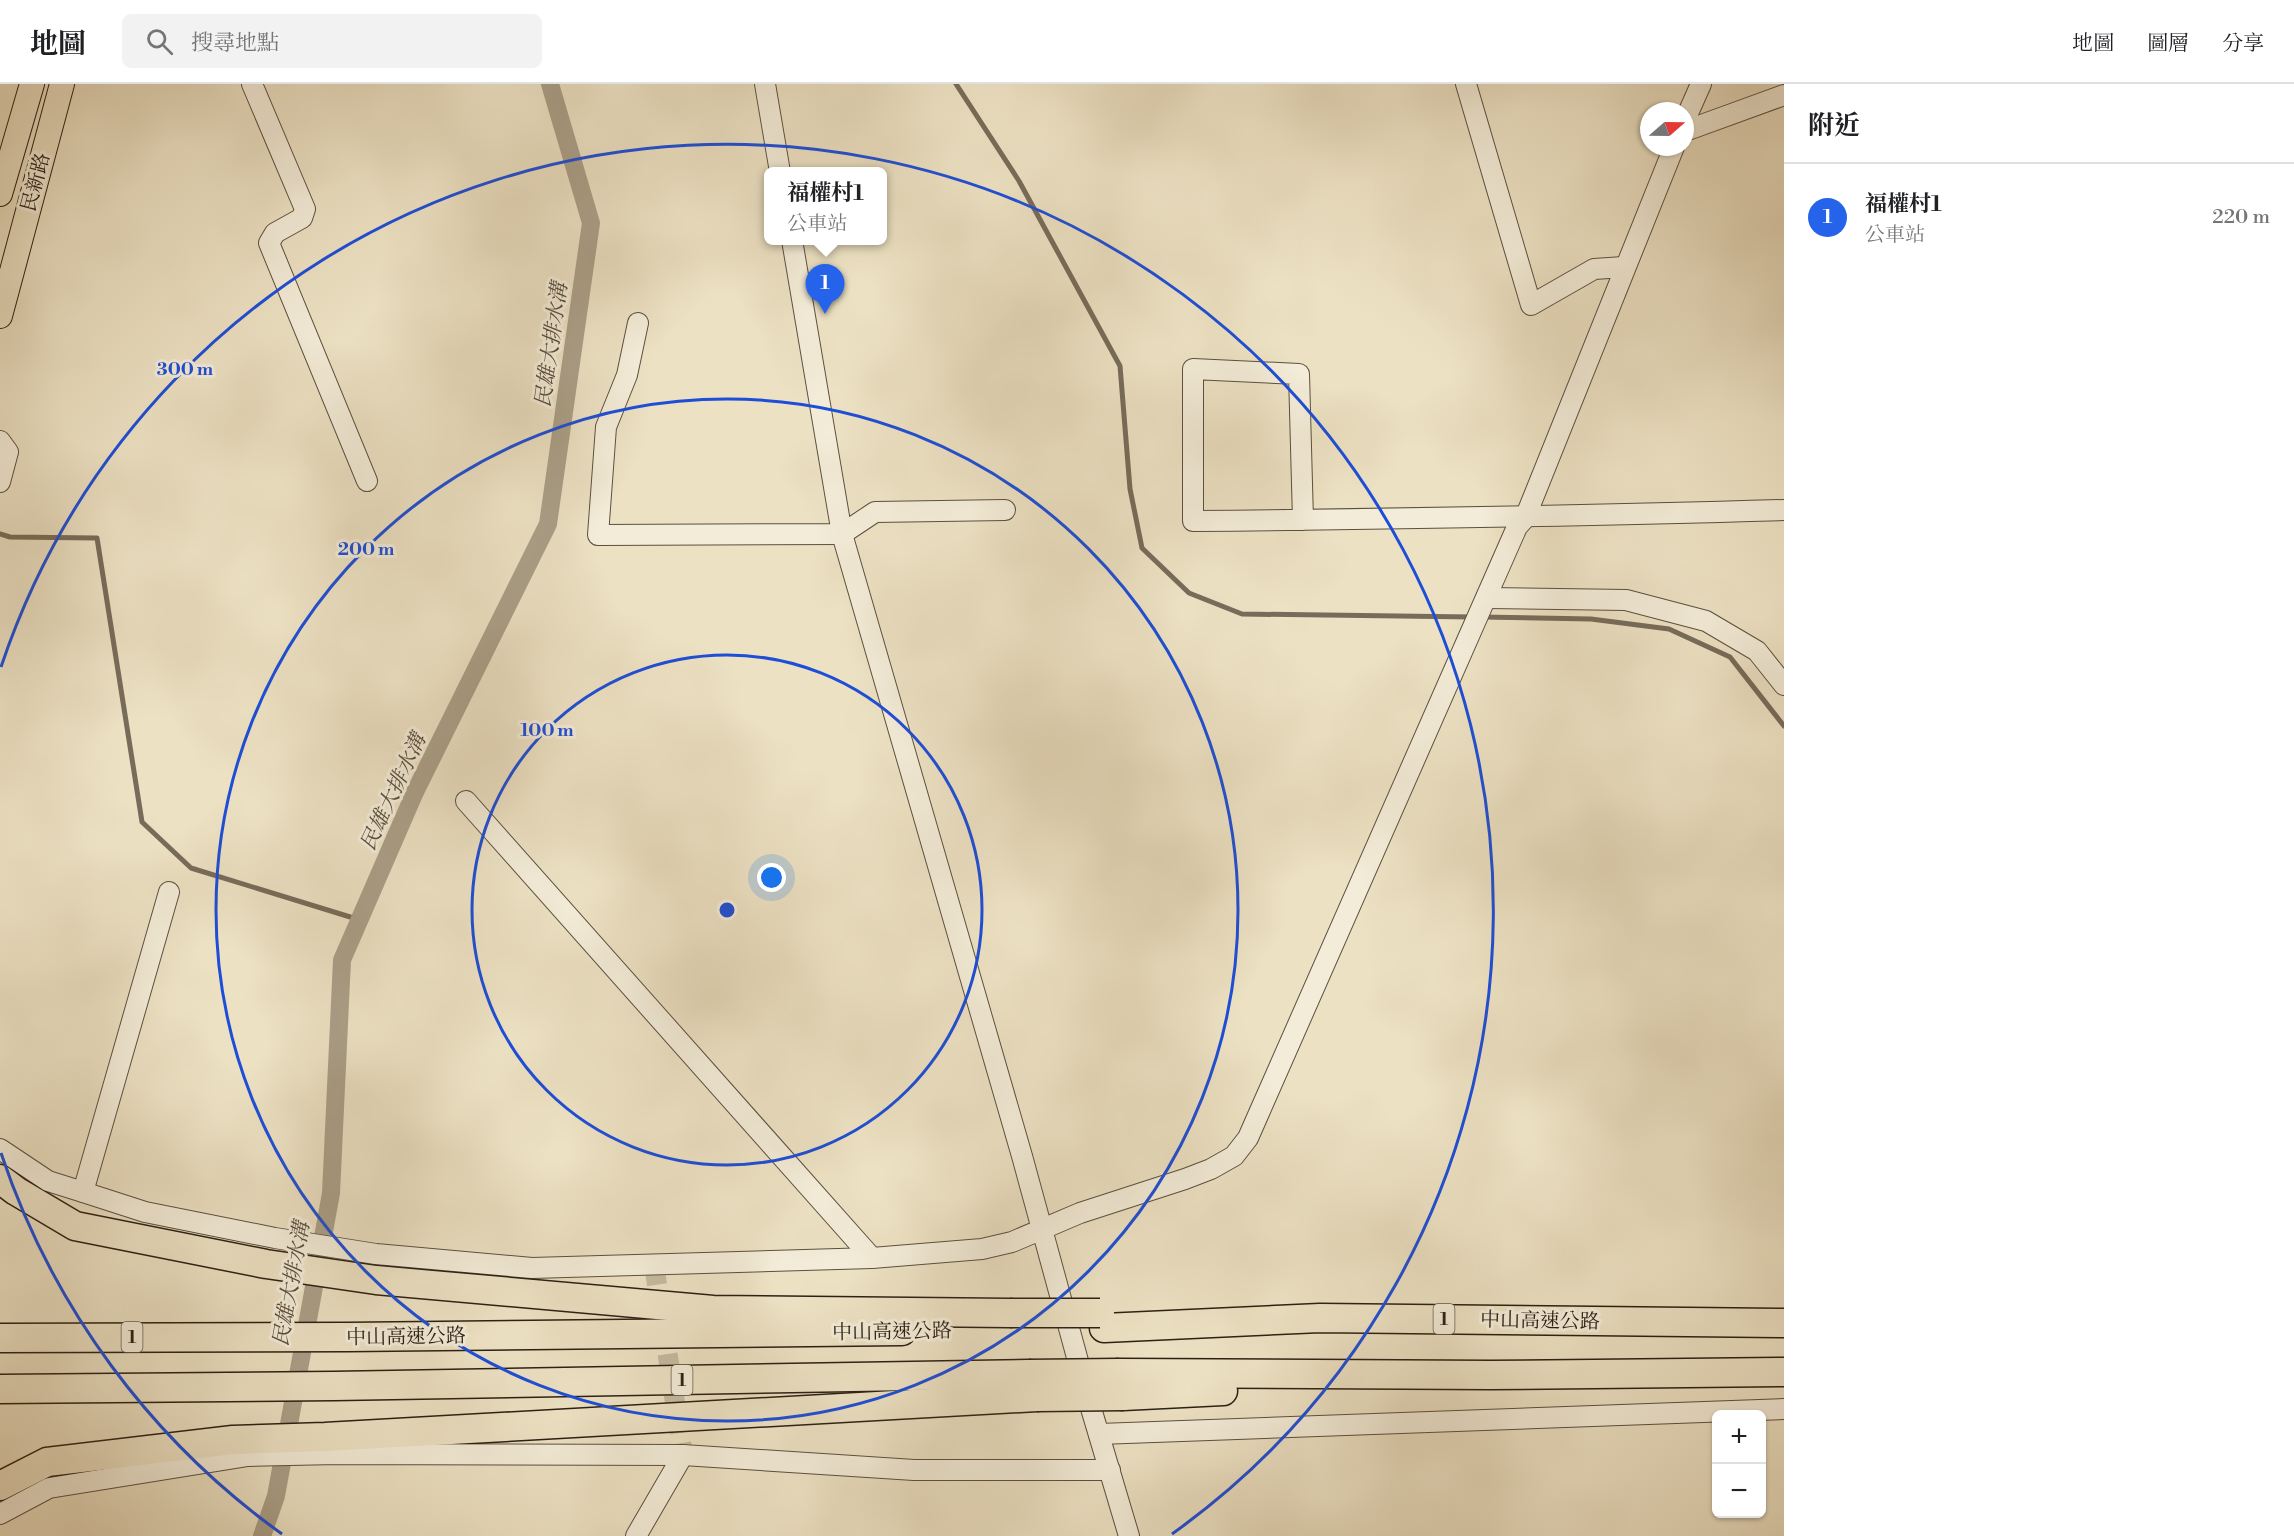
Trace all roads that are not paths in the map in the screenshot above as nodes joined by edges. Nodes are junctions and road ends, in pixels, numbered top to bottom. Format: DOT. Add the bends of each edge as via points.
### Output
graph roads {
  1 [pos="32,84"];
  2 [pos="62,84"];
  3 [pos="252,84"];
  4 [pos="765,84"];
  5 [pos="1466,84"];
  6 [pos="1701,84"];
  7 [pos="1784,95"];
  8 [pos="1693,102"];
  9 [pos="1694,127"];
  10 [pos="1670,156"];
  11 [pos="779,167"];
  12 [pos="0,194"];
  13 [pos="793,245"];
  14 [pos="1624,267"];
  15 [pos="1,310"];
  16 [pos="638,323"];
  17 [pos="0,441"];
  18 [pos="367,480"];
  19 [pos="0,482"];
  20 [pos="1005,510"];
  21 [pos="1784,510"];
  22 [pos="1525,518"];
  23 [pos="1303,520"];
  24 [pos="842,534"];
  25 [pos="1481,611"];
  26 [pos="1784,685"];
  27 [pos="466,801"];
  28 [pos="169,892"];
  29 [pos="0,1149"];
  30 [pos="0,1179"];
  31 [pos="83,1192"];
  32 [pos="0,1205"];
  33 [pos="75,1226"];
  34 [pos="1041,1230"];
  35 [pos="872,1258"];
  36 [pos="376,1267"];
  37 [pos="1013,1321"];
  38 [pos="1784,1323"];
  39 [pos="0,1338"];
  40 [pos="1784,1372"];
  41 [pos="1033,1386"];
  42 [pos="0,1389"];
  43 [pos="1784,1409"];
  44 [pos="1099,1434"];
  45 [pos="331,1445"];
  46 [pos="240,1448"];
  47 [pos="683,1455"];
  48 [pos="1110,1470"];
  49 [pos="0,1486"];
  50 [pos="0,1514"];
  51 [pos="636,1536"];
  52 [pos="1129,1536"];
  1 -- 12 [label="main road, 民新路"];
  2 -- 15 [label="main road, 民新路"];
  3 -- 18 [label="street" via="305,210 302,218 275,232 269,243"];
  4 -- 11 [label="street"];
  5 -- 14 [label="street" via="1531,305 1594,269"];
  6 -- 8 [label="street"];
  7 -- 9 [label="street"];
  10 -- 14 [label="street"];
  13 -- 24 [label="street"];
  14 -- 22 [label="street"];
  16 -- 24 [label="street" via="627,375 606,427 598,535"];
  17 -- 19 [label="street" via="8,452"];
  20 -- 24 [label="street" via="875,512"];
  21 -- 22 [label="street"];
  22 -- 23 [label="street"];
  22 -- 25 [label="street" via="1517,527"];
  23 -- 23 [label="street" via="1299,374 1193,369 1193,521"];
  24 -- 34 [label="street"];
  25 -- 26 [label="street" via="1626,600 1706,621 1756,651"];
  25 -- 34 [label="street" via="1248,1138 1234,1156 1211,1169"];
  27 -- 35 [label="street"];
  28 -- 31 [label="street"];
  29 -- 31 [label="street" via="48,1181"];
  30 -- 33 [label="highway"];
  31 -- 36 [label="street" via="145,1212 275,1238"];
  32 -- 33 [label="highway"];
  33 -- 36 [label="highway" via="266,1264"];
  34 -- 35 [label="street" via="982,1249"];
  34 -- 44 [label="street"];
  35 -- 36 [label="street" via="532,1268"];
  36 -- 37 [label="highway" via="713,1310"];
  37 -- 38 [label="highway, 中山高速公路 / 1" via="1320,1318"];
  37 -- 39 [label="highway, 中山高速公路 / 1" via="348,1337"];
  40 -- 41 [label="highway, bridge" via="1334,1373 1290,1387"];
  41 -- 42 [label="highway, 1"];
  41 -- 45 [label="highway"];
  43 -- 44 [label="street"];
  44 -- 48 [label="street"];
  45 -- 46 [label="highway"];
  45 -- 47 [label="street"];
  46 -- 49 [label="highway" via="47,1462"];
  46 -- 50 [label="street" via="49,1488"];
  47 -- 48 [label="street" via="914,1470"];
  47 -- 51 [label="street"];
  48 -- 52 [label="street"];
}
